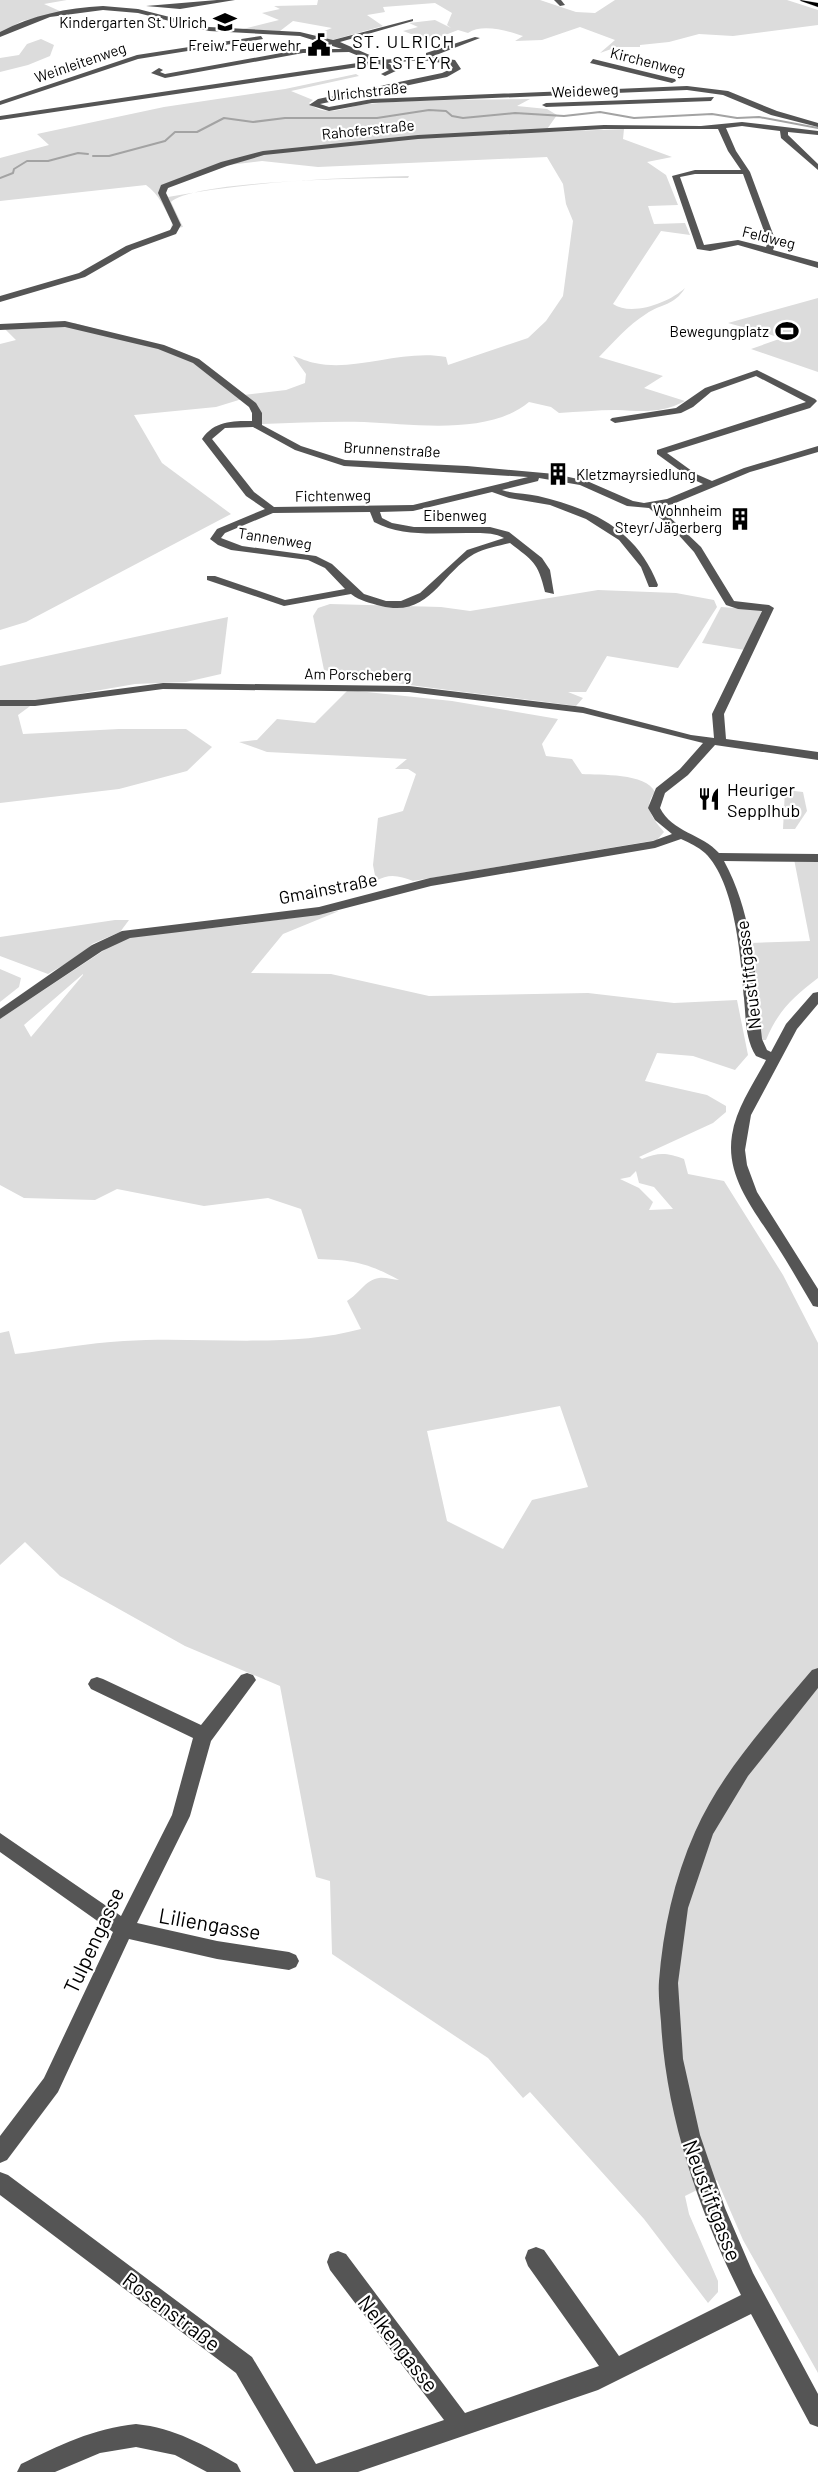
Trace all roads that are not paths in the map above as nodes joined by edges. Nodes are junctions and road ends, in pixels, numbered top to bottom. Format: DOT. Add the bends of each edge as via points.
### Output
graph roads {
  1 [pos="232,0"];
  2 [pos="803,0"];
  3 [pos="818,5"];
  4 [pos="113,9"];
  5 [pos="411,20"];
  6 [pos="0,35"];
  7 [pos="313,35"];
  8 [pos="477,38"];
  9 [pos="333,42"];
  10 [pos="352,51"];
  11 [pos="382,61"];
  12 [pos="594,61"];
  13 [pos="159,70"];
  14 [pos="385,74"];
  15 [pos="695,88"];
  16 [pos="622,89"];
  17 [pos="711,99"];
  18 [pos="627,102"];
  19 [pos="0,103"];
  20 [pos="544,105"];
  21 [pos="0,112"];
  22 [pos="4,117"];
  23 [pos="816,123"];
  24 [pos="721,126"];
  25 [pos="784,129"];
  26 [pos="818,133"];
  27 [pos="818,168"];
  28 [pos="746,172"];
  29 [pos="769,250"];
  30 [pos="818,265"];
  31 [pos="0,300"];
  32 [pos="0,327"];
  33 [pos="615,420"];
  34 [pos="256,424"];
  35 [pos="818,449"];
  36 [pos="541,476"];
  37 [pos="710,484"];
  38 [pos="494,489"];
  39 [pos="652,506"];
  40 [pos="374,509"];
  41 [pos="272,510"];
  42 [pos="513,539"];
  43 [pos="211,578"];
  44 [pos="653,585"];
  45 [pos="352,591"];
  46 [pos="550,592"];
  47 [pos="0,703"];
  48 [pos="716,742"];
  49 [pos="818,756"];
  50 [pos="681,835"];
  51 [pos="715,857"];
  52 [pos="818,858"];
  53 [pos="818,996"];
  54 [pos="0,1015"];
  55 [pos="774,1058"];
  56 [pos="818,1302"];
  57 [pos="818,1675"];
  58 [pos="248,1680"];
  59 [pos="97,1684"];
  60 [pos="204,1735"];
  61 [pos="0,1841"];
  62 [pos="124,1929"];
  63 [pos="289,1961"];
  64 [pos="0,2153"];
  65 [pos="0,2182"];
  66 [pos="536,2258"];
  67 [pos="338,2262"];
  68 [pos="755,2300"];
  69 [pos="616,2371"];
  70 [pos="818,2416"];
  71 [pos="459,2425"];
  72 [pos="29,2472"];
  73 [pos="229,2472"];
  74 [pos="307,2472"];
  75 [pos="324,2472"];
  1 -- 4 [label="street" via="167,8 124,2"];
  2 -- 3 [label="main road"];
  4 -- 6 [label="street" via="38,18"];
  4 -- 7 [label="street" via="139,11 209,29"];
  5 -- 9 [label="street"];
  7 -- 9 [label="street"];
  7 -- 19 [label="street, Weinleitenweg" via="136,57"];
  8 -- 11 [label="street" via="434,54"];
  9 -- 10 [label="street"];
  10 -- 11 [label="street"];
  10 -- 13 [label="street" via="303,51 165,76 155,73"];
  11 -- 14 [label="street" via="394,71"];
  11 -- 16 [label="street, Ulrichstraße" via="439,59 457,67 444,75 313,105 329,109 372,101"];
  11 -- 22 [label="street, Ulrichstraße"];
  12 -- 15 [label="street, Kirchenweg"];
  15 -- 16 [label="street, Ulrichstraße"];
  15 -- 23 [label="street, Ulrichstraße" via="725,93"];
  16 -- 18 [label="street, Weideweg"];
  17 -- 18 [label="street, Weideweg"];
  18 -- 20 [label="street, Weideweg"];
  21 -- 22 [label="street"];
  24 -- 25 [label="street, Rahoferstraße"];
  24 -- 28 [label="street"];
  24 -- 31 [label="street, Rahoferstraße" via="433,135 255,155 163,189 177,225 173,231 129,248 82,275"];
  25 -- 26 [label="street, Rahoferstraße"];
  25 -- 27 [label="street" via="784,136"];
  28 -- 29 [label="street" via="770,236"];
  28 -- 29 [label="street, Feldweg" via="676,176 700,247 713,249 732,242"];
  29 -- 30 [label="street, Feldweg"];
  32 -- 34 [label="street" via="65,324 170,350 196,361 248,400 256,408"];
  33 -- 37 [label="street" via="678,411 708,390 757,373 812,401 807,406 660,452"];
  34 -- 36 [label="street, Brunnenstraße" via="298,448 344,463"];
  34 -- 41 [label="street, Fichtenweg" via="224,426 207,439 250,494"];
  35 -- 37 [label="street"];
  36 -- 38 [label="street, Fichtenweg"];
  36 -- 39 [label="street, Brunnenstraße" via="583,483 631,504"];
  37 -- 39 [label="street"];
  38 -- 40 [label="street, Fichtenweg" via="416,508"];
  38 -- 44 [label="street" via="536,499 605,524 636,550"];
  39 -- 48 [label="street" via="703,554 730,603 769,608 718,714"];
  40 -- 41 [label="street, Fichtenweg"];
  40 -- 42 [label="street, Eibenweg" via="378,520 397,528 490,530"];
  41 -- 45 [label="street, Tannenweg" via="221,531 214,539 229,546 315,560 334,570"];
  42 -- 45 [label="street, Tannenweg" via="467,554 431,592 414,602 375,601"];
  42 -- 46 [label="street, Eibenweg" via="542,565"];
  43 -- 45 [label="street, Tannenweg" via="284,603"];
  47 -- 48 [label="street, Am Porscheberg" via="35,703 163,686 385,688 584,710"];
  48 -- 49 [label="street, Am Porscheberg"];
  48 -- 50 [label="street, Neustiftgasse" via="660,791 653,802 662,824"];
  50 -- 51 [label="street, Neustiftgasse"];
  50 -- 54 [label="street, Gmainstraße" via="655,844 430,882 319,911 127,934 97,948"];
  51 -- 52 [label="street"];
  51 -- 55 [label="street, Neustiftgasse" via="740,909 758,1048"];
  53 -- 55 [label="street" via="796,1018"];
  55 -- 56 [label="street" via="739,1131 740,1173"];
  57 -- 68 [label="street, Neustiftgasse" via="749,1759 703,1835 682,1897 671,1964 670,2029 685,2127 714,2212"];
  58 -- 60 [label="street, Tulpengasse"];
  59 -- 60 [label="street"];
  60 -- 62 [label="street, Tulpengasse" via="181,1816"];
  61 -- 62 [label="street"];
  62 -- 63 [label="street, Liliengasse"];
  62 -- 64 [label="street, Tulpengasse" via="51,2085"];
  65 -- 74 [label="street, Rosenstraße" via="244,2364"];
  66 -- 69 [label="street"];
  67 -- 71 [label="street, Nelkengasse"];
  68 -- 69 [label="street"];
  68 -- 70 [label="street, Neustiftgasse"];
  69 -- 71 [label="street"];
  71 -- 75 [label="street"];
  72 -- 73 [label="street" via="108,2439 134,2435 178,2444"];
}
